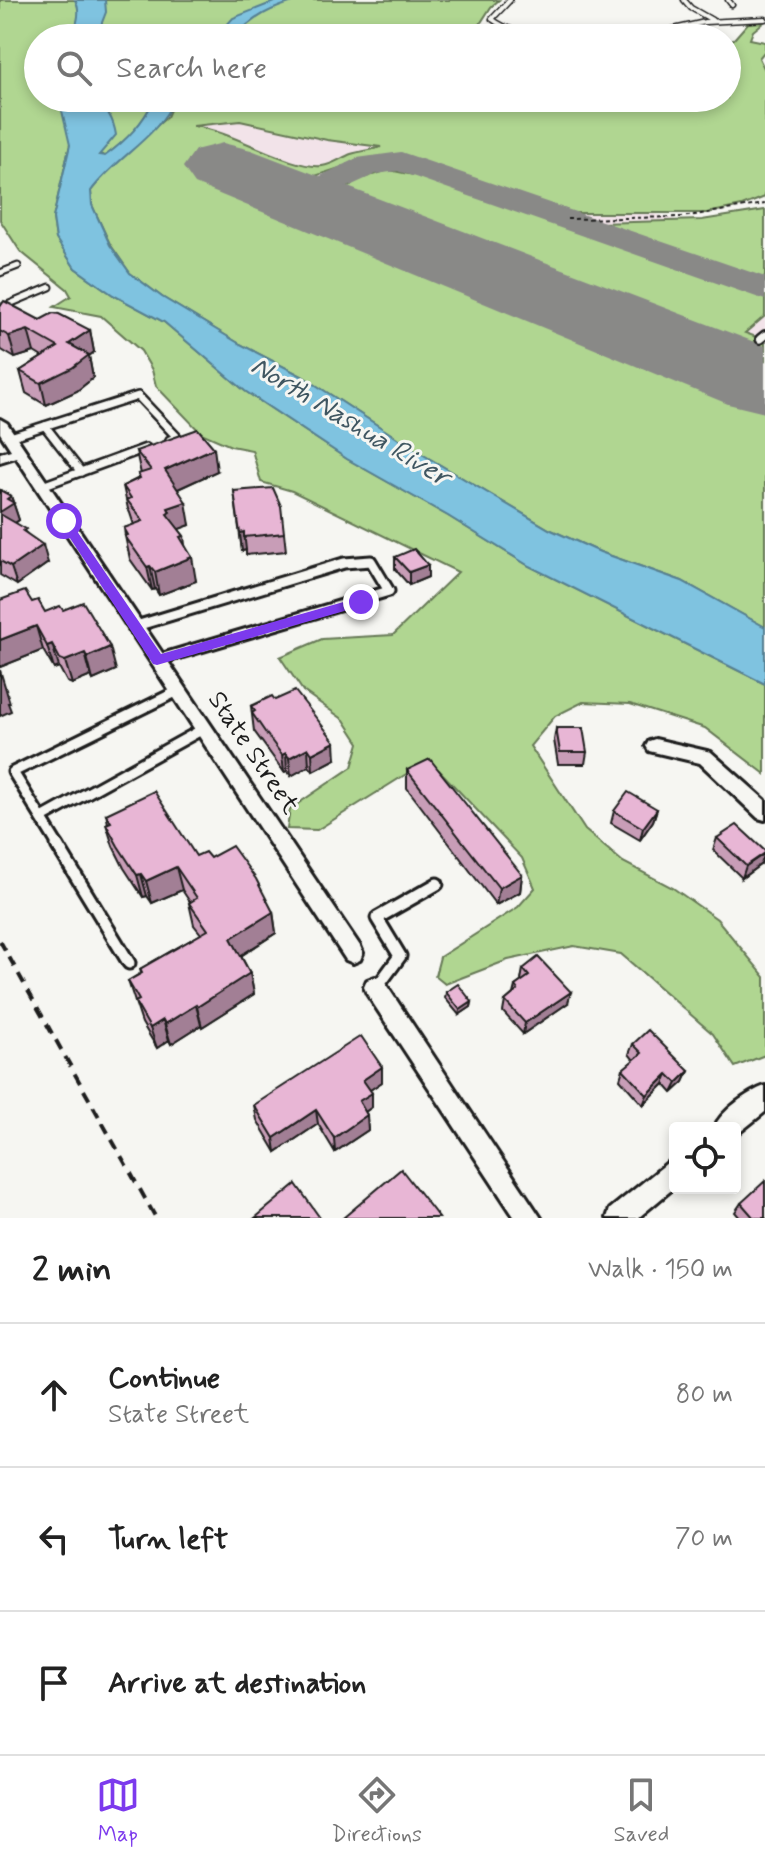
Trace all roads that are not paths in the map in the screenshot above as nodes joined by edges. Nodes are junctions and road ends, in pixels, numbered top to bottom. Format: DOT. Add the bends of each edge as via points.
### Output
graph roads {
  1 [pos="510,0"];
  2 [pos="684,0"];
  3 [pos="728,0"];
  4 [pos="732,5"];
  5 [pos="765,19"];
  6 [pos="714,21"];
  7 [pos="498,24"];
  8 [pos="700,24"];
  9 [pos="18,266"];
  10 [pos="0,273"];
  11 [pos="50,287"];
  12 [pos="0,308"];
  13 [pos="45,426"];
  14 [pos="9,437"];
  15 [pos="163,442"];
  16 [pos="150,447"];
  17 [pos="0,458"];
  18 [pos="81,472"];
  19 [pos="42,486"];
  20 [pos="135,627"];
  21 [pos="157,660"];
  22 [pos="178,691"];
  23 [pos="203,729"];
  24 [pos="655,746"];
  25 [pos="765,812"];
  26 [pos="42,818"];
  27 [pos="437,884"];
  28 [pos="353,953"];
  29 [pos="129,963"];
  30 [pos="376,988"];
  31 [pos="763,1102"];
  32 [pos="735,1122"];
  33 [pos="669,1176"];
  34 [pos="529,1218"];
  35 [pos="619,1218"];
  1 -- 7 [label="lane" via="493,15"];
  2 -- 6 [label="lane"];
  3 -- 4 [label="lane"];
  5 -- 6 [label="lane"];
  6 -- 8 [label="lane"];
  9 -- 10 [label="lane"];
  11 -- 12 [label="lane"];
  13 -- 14 [label="lane"];
  13 -- 15 [label="lane" via="138,396 177,437"];
  13 -- 18 [label="lane"];
  14 -- 17 [label="street"];
  14 -- 19 [label="street, State Street"];
  16 -- 18 [label="lane"];
  18 -- 19 [label="lane"];
  19 -- 20 [label="street, State Street"];
  20 -- 21 [label="street, State Street"];
  20 -- 21 [label="lane" via="344,563 371,561 389,591"];
  21 -- 22 [label="street, State Street"];
  22 -- 23 [label="street, State Street"];
  22 -- 26 [label="lane" via="13,772"];
  23 -- 26 [label="lane"];
  23 -- 28 [label="street, State Street"];
  24 -- 25 [label="street" via="705,757"];
  26 -- 29 [label="lane"];
  27 -- 30 [label="lane" via="377,918 400,956"];
  30 -- 34 [label="street"];
  31 -- 32 [label="street"];
  33 -- 35 [label="street"];
}
